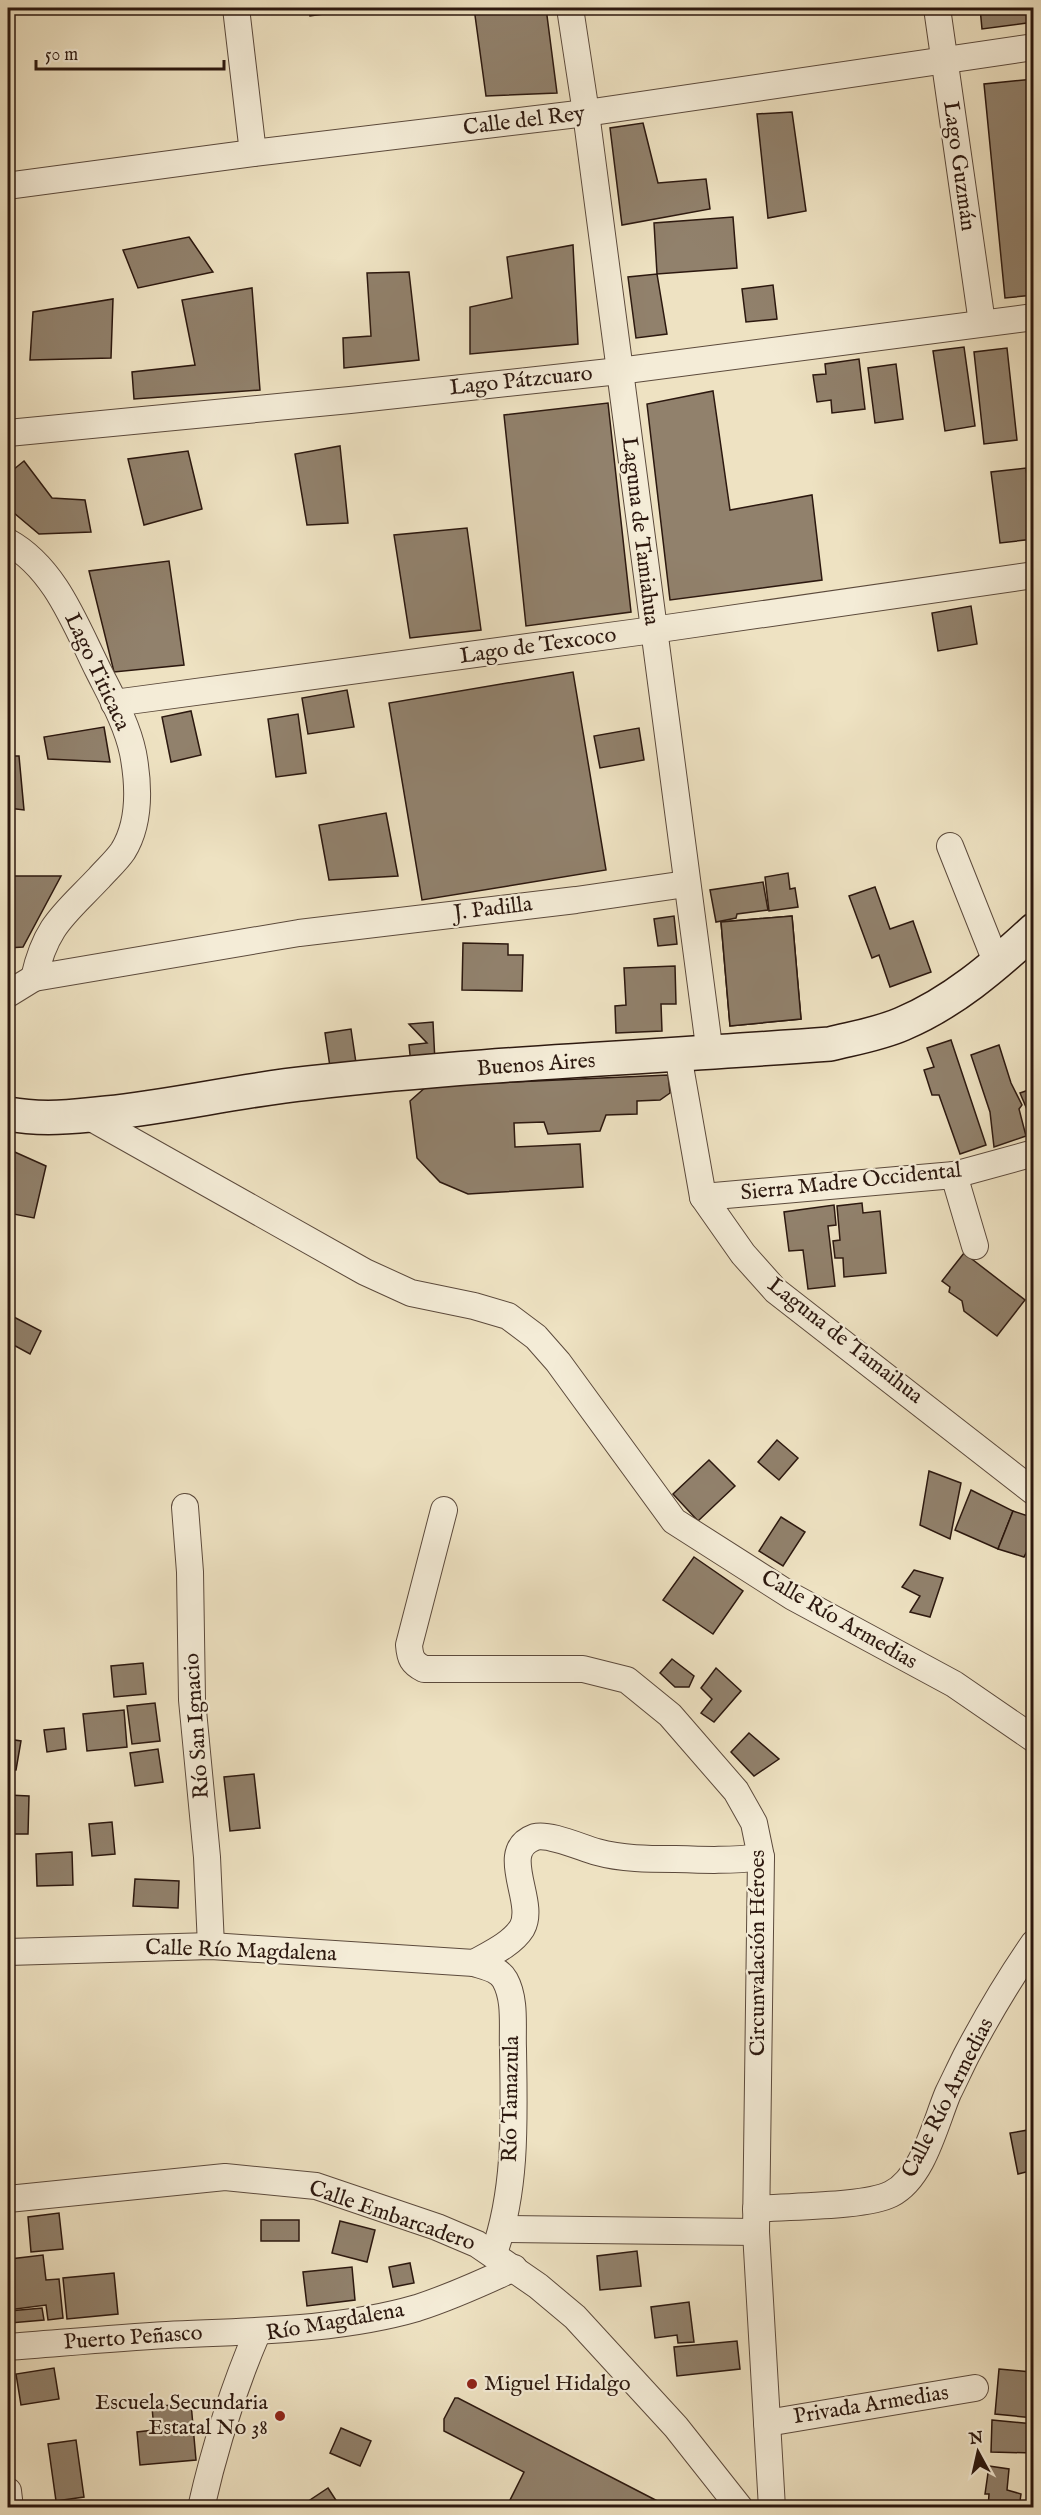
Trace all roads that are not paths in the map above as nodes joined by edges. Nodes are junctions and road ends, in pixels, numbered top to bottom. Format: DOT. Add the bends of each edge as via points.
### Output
graph roads {
  1 [pos="236,8"];
  2 [pos="570,8"];
  3 [pos="937,8"];
  4 [pos="1034,47"];
  5 [pos="944,59"];
  6 [pos="586,114"];
  7 [pos="253,153"];
  8 [pos="14,185"];
  9 [pos="1034,316"];
  10 [pos="982,323"];
  11 [pos="619,371"];
  12 [pos="8,433"];
  13 [pos="8,542"];
  14 [pos="1034,574"];
  15 [pos="653,630"];
  16 [pos="114,703"];
  17 [pos="950,846"];
  18 [pos="686,884"];
  19 [pos="1034,930"];
  20 [pos="997,964"];
  21 [pos="34,978"];
  22 [pos="8,994"];
  23 [pos="710,1054"];
  24 [pos="678,1055"];
  25 [pos="8,1113"];
  26 [pos="86,1115"];
  27 [pos="1034,1153"];
  28 [pos="954,1175"];
  29 [pos="703,1197"];
  30 [pos="975,1246"];
  31 [pos="1034,1492"];
  32 [pos="185,1507"];
  33 [pos="444,1510"];
  34 [pos="1034,1739"];
  35 [pos="761,1857"];
  36 [pos="1034,1943"];
  37 [pos="211,1946"];
  38 [pos="8,1952"];
  39 [pos="474,1964"];
  40 [pos="8,2199"];
  41 [pos="756,2220"];
  42 [pos="502,2229"];
  43 [pos="494,2253"];
  44 [pos="514,2268"];
  45 [pos="258,2331"];
  46 [pos="8,2347"];
  47 [pos="975,2388"];
  48 [pos="767,2423"];
  49 [pos="8,2491"];
  50 [pos="10,2508"];
  51 [pos="201,2508"];
  52 [pos="740,2508"];
  53 [pos="772,2508"];
  1 -- 7 [label="street"];
  2 -- 6 [label="street, Laguna de Tamiahua"];
  3 -- 5 [label="street, Lago Guzmán"];
  4 -- 5 [label="street, Calle del Rey"];
  5 -- 6 [label="street, Calle del Rey"];
  5 -- 10 [label="street, Lago Guzmán"];
  6 -- 7 [label="street, Calle del Rey"];
  6 -- 11 [label="street, Laguna de Tamiahua"];
  7 -- 8 [label="street, Calle del Rey"];
  9 -- 10 [label="street, Lago Pátzcuaro"];
  10 -- 11 [label="street, Lago Pátzcuaro"];
  11 -- 12 [label="street, Lago Pátzcuaro"];
  11 -- 15 [label="street, Laguna de Tamiahua"];
  13 -- 16 [label="street, Lago Titicaca" via="41,569 66,605"];
  14 -- 15 [label="street, Lago de Texcoco"];
  15 -- 16 [label="street, Lago de Texcoco"];
  15 -- 18 [label="street, Laguna de Tamiahua"];
  16 -- 21 [label="street, Lago Titicaca" via="132,751 137,793 135,824 123,851 61,915 46,937"];
  17 -- 20 [label="street"];
  18 -- 21 [label="street, J. Padilla" via="299,933"];
  18 -- 23 [label="street, Laguna de Tamiahua"];
  19 -- 20 [label="street, Buenos Aires"];
  20 -- 23 [label="street, Buenos Aires" via="938,1007 875,1034 830,1044"];
  21 -- 22 [label="street"];
  23 -- 24 [label="street, Buenos Aires"];
  24 -- 26 [label="street, Buenos Aires" via="373,1076 262,1088"];
  24 -- 29 [label="street, Laguna de Tamaihua"];
  25 -- 26 [label="street, Buenos Aires" via="26,1117"];
  26 -- 34 [label="street, Calle Río Armedias" via="364,1272 411,1293 508,1316 536,1336 558,1362 674,1521 793,1597 954,1684"];
  27 -- 28 [label="street, Sierra Madre Occidental"];
  28 -- 29 [label="street, Sierra Madre Occidental"];
  28 -- 30 [label="street"];
  29 -- 31 [label="street, Laguna de Tamaihua" via="743,1254 777,1291"];
  32 -- 37 [label="street, Río San Ignacio" via="192,1700"];
  33 -- 35 [label="street, Circunvalación Héroes" via="409,1645 417,1665 424,1669 583,1669 627,1680 670,1714 736,1791 754,1824"];
  35 -- 39 [label="street" via="635,1858 600,1853 543,1836 534,1838 522,1845 517,1855 526,1915 522,1928 510,1941"];
  35 -- 41 [label="street, Circunvalación Héroes"];
  36 -- 41 [label="street, Calle Río Armedias" via="968,2054 915,2171 904,2185 871,2201"];
  37 -- 38 [label="street, Calle Río Magdalena"];
  37 -- 39 [label="street, Calle Río Magdalena"];
  39 -- 42 [label="street, Río Tamazula" via="498,1971 506,1981 512,2007 514,2111 510,2187"];
  40 -- 43 [label="street, Calle Embarcadero" via="225,2177 316,2186 437,2228"];
  41 -- 42 [label="street, Calle Río Armedias"];
  41 -- 48 [label="street, Circunvalación Héroes"];
  42 -- 43 [label="street, Río Tamazula"];
  43 -- 44 [label="street, Calle Embarcadero"];
  44 -- 45 [label="street, Río Magdalena" via="416,2308 333,2324"];
  44 -- 52 [label="street, Calle Embarcadero" via="575,2317 676,2427"];
  45 -- 46 [label="street, Puerto Peñasco"];
  45 -- 51 [label="street, Río Magdalena" via="214,2451"];
  47 -- 48 [label="street, Privada Armedias"];
  48 -- 53 [label="street, Circunvalación Héroes"];
  49 -- 50 [label="street"];
}
